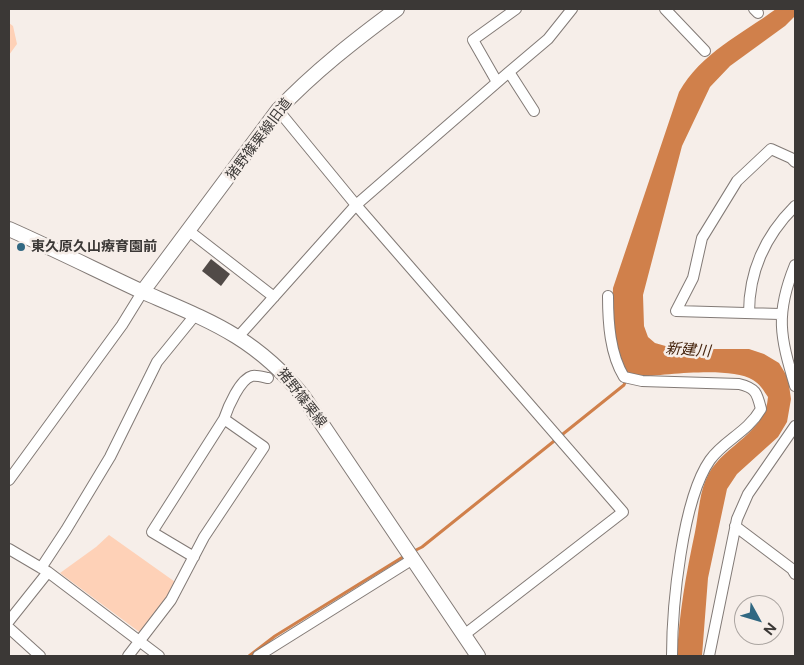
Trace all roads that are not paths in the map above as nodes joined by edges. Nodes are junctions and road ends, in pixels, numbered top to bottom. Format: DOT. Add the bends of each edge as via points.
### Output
graph roads {
  1 [pos="397,9"];
  2 [pos="516,9"];
  3 [pos="572,9"];
  4 [pos="665,9"];
  5 [pos="705,51"];
  6 [pos="509,72"];
  7 [pos="497,82"];
  8 [pos="278,110"];
  9 [pos="534,111"];
  10 [pos="795,162"];
  11 [pos="356,205"];
  12 [pos="795,206"];
  13 [pos="189,231"];
  14 [pos="10,232"];
  15 [pos="795,265"];
  16 [pos="143,291"];
  17 [pos="608,296"];
  18 [pos="274,297"];
  19 [pos="749,313"];
  20 [pos="196,314"];
  21 [pos="780,314"];
  22 [pos="238,337"];
  23 [pos="795,347"];
  24 [pos="783,348"];
  25 [pos="268,378"];
  26 [pos="795,386"];
  27 [pos="224,419"];
  28 [pos="794,432"];
  29 [pos="9,480"];
  30 [pos="735,526"];
  31 [pos="9,549"];
  32 [pos="194,556"];
  33 [pos="414,559"];
  34 [pos="44,570"];
  35 [pos="795,574"];
  36 [pos="9,621"];
  37 [pos="9,628"];
  38 [pos="464,635"];
  39 [pos="141,640"];
  40 [pos="40,656"];
  41 [pos="128,656"];
  42 [pos="159,656"];
  43 [pos="258,656"];
  44 [pos="478,656"];
  45 [pos="672,656"];
  46 [pos="709,656"];
  1 -- 8 [label="main road, 猪野篠栗線旧道" via="311,77"];
  2 -- 7 [label="street" via="472,40"];
  3 -- 6 [label="street" via="548,39"];
  4 -- 5 [label="street"];
  6 -- 7 [label="street"];
  6 -- 9 [label="street"];
  7 -- 11 [label="street"];
  8 -- 11 [label="street"];
  8 -- 13 [label="main road, 猪野篠栗線旧道"];
  10 -- 19 [label="street" via="771,149 737,181 702,238 694,278 676,312"];
  11 -- 18 [label="street"];
  11 -- 38 [label="street" via="623,512"];
  12 -- 19 [label="street" via="769,238 758,259 749,288"];
  13 -- 16 [label="main road, 猪野篠栗線旧道"];
  13 -- 18 [label="street"];
  14 -- 16 [label="main road, 猪野篠栗線"];
  15 -- 21 [label="street"];
  16 -- 20 [label="main road, 猪野篠栗線"];
  16 -- 29 [label="street" via="122,325"];
  17 -- 45 [label="street" via="616,365 624,378 739,384 751,387 761,409 753,423 712,457 699,476 682,549 672,620"];
  18 -- 22 [label="street"];
  19 -- 21 [label="street"];
  20 -- 22 [label="main road, 猪野篠栗線"];
  20 -- 34 [label="street" via="157,362 110,457"];
  21 -- 24 [label="street"];
  22 -- 33 [label="main road, 猪野篠栗線" via="270,359 303,396"];
  23 -- 24 [label="street"];
  24 -- 26 [label="street"];
  25 -- 27 [label="street" via="253,376 244,380"];
  27 -- 32 [label="street" via="264,447"];
  27 -- 32 [label="street" via="152,532"];
  28 -- 30 [label="street" via="748,494"];
  30 -- 35 [label="street"];
  30 -- 46 [label="street"];
  31 -- 34 [label="street"];
  32 -- 39 [label="street" via="171,600"];
  33 -- 38 [label="main road, 猪野篠栗線"];
  33 -- 43 [label="street"];
  34 -- 36 [label="street"];
  34 -- 39 [label="street"];
  37 -- 40 [label="street"];
  38 -- 44 [label="main road, 猪野篠栗線"];
  39 -- 41 [label="street"];
  39 -- 42 [label="street"];
}
